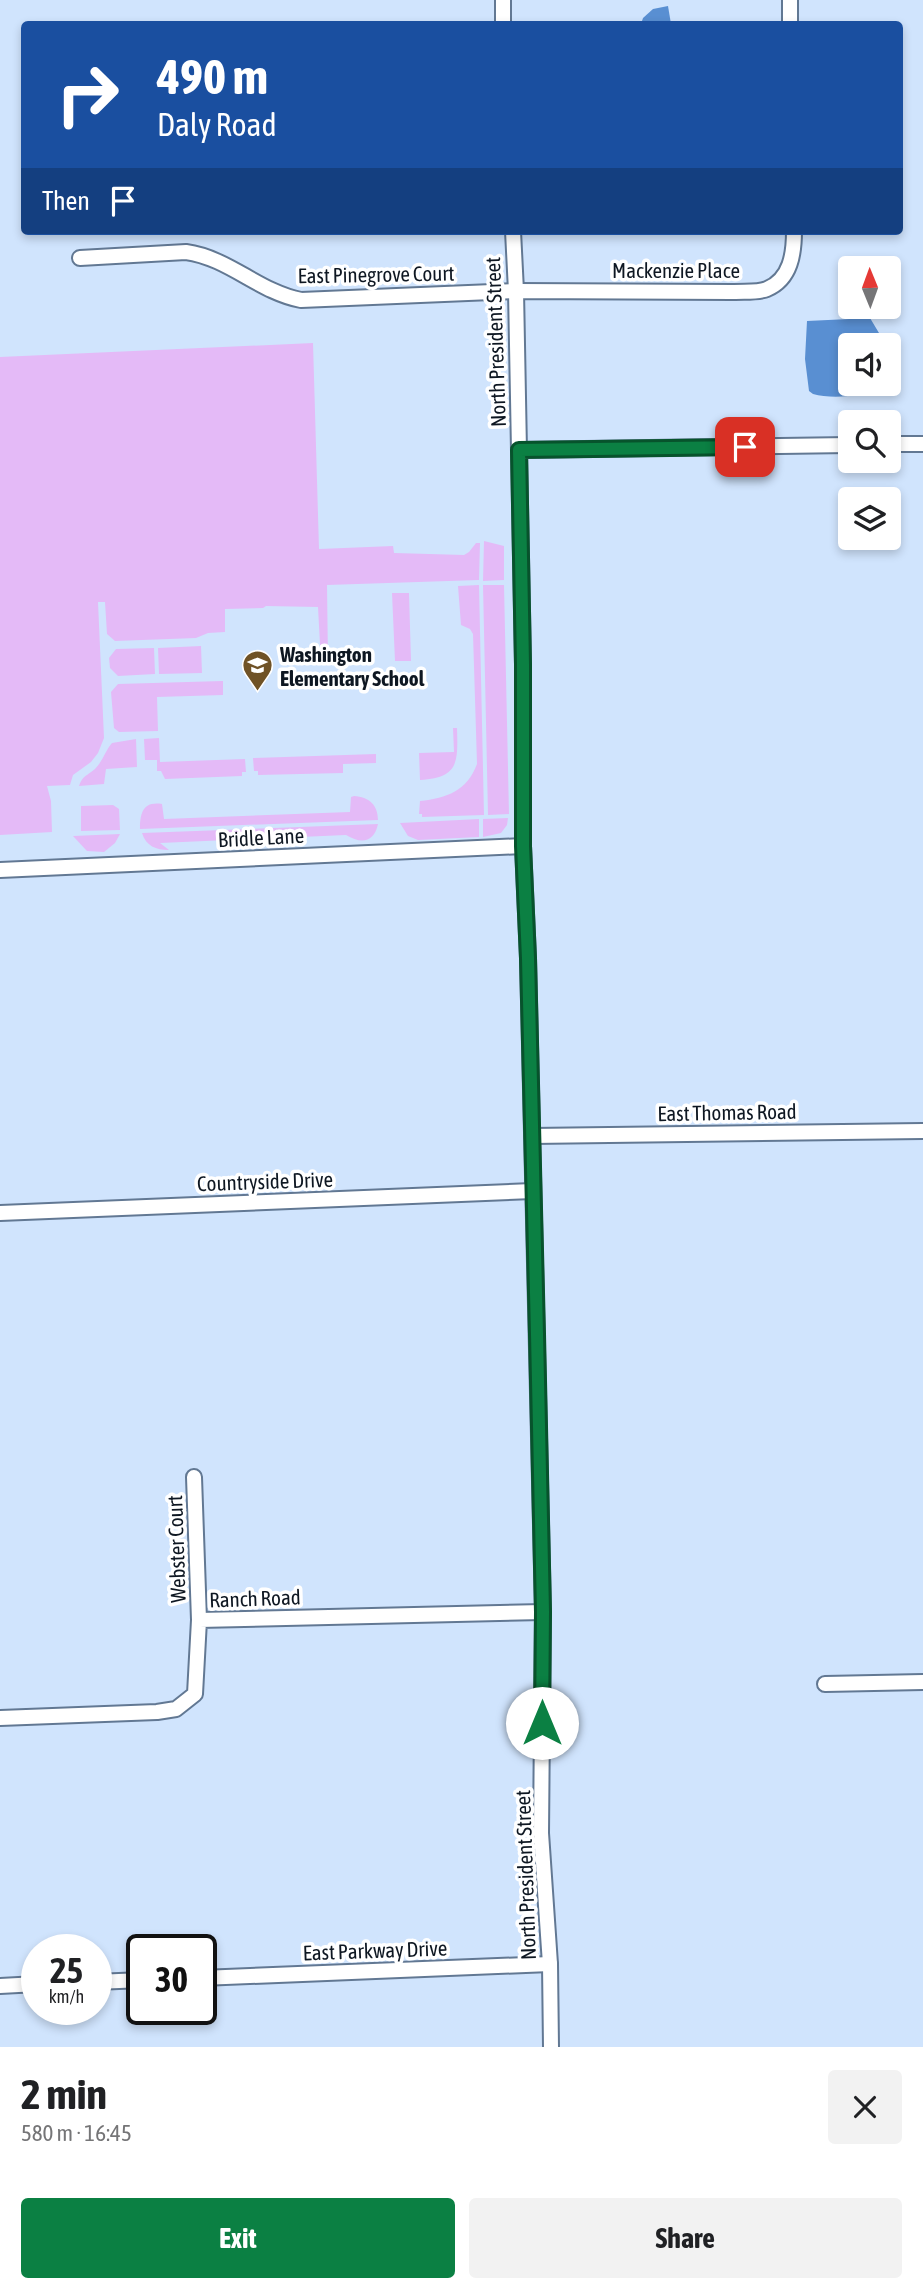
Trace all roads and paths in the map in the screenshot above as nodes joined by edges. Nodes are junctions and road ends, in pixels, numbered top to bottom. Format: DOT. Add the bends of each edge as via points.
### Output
graph roads {
  1 [pos="503,0"];
  2 [pos="790,0"];
  3 [pos="503,21"];
  4 [pos="790,21"];
  5 [pos="513,235"];
  6 [pos="794,235"];
  7 [pos="80,258"];
  8 [pos="516,291"];
  9 [pos="901,444"];
  10 [pos="923,444"];
  11 [pos="838,445"];
  12 [pos="519,450"];
  13 [pos="523,846"];
  14 [pos="0,870"];
  15 [pos="923,1131"];
  16 [pos="532,1136"];
  17 [pos="533,1191"];
  18 [pos="0,1213"];
  19 [pos="194,1477"];
  20 [pos="543,1612"];
  21 [pos="200,1620"];
  22 [pos="923,1682"];
  23 [pos="825,1684"];
  24 [pos="0,1718"];
  25 [pos="550,1965"];
  26 [pos="217,1977"];
  27 [pos="21,1985"];
  28 [pos="0,1986"];
  29 [pos="551,2047"];
  1 -- 3 [label="street"];
  2 -- 4 [label="street"];
  5 -- 8 [label="street, North President Street"];
  6 -- 8 [label="street, Mackenzie Place" via="792,264 767,289"];
  7 -- 8 [label="street, East Pinegrove Court" via="198,254 222,262 272,291 301,300"];
  8 -- 12 [label="street, North President Street"];
  9 -- 10 [label="street"];
  11 -- 12 [label="street"];
  12 -- 13 [label="street, North President Street"];
  13 -- 14 [label="street, Bridle Lane"];
  13 -- 16 [label="street, North President Street"];
  15 -- 16 [label="street, East Thomas Road"];
  16 -- 17 [label="street, North President Street"];
  17 -- 18 [label="street, Countryside Drive"];
  17 -- 20 [label="street, North President Street"];
  19 -- 21 [label="street, Webster Court"];
  20 -- 21 [label="street, Ranch Road"];
  20 -- 25 [label="street, North President Street" via="541,1833"];
  21 -- 24 [label="street, Ranch Road" via="195,1694 176,1709"];
  22 -- 23 [label="street"];
  25 -- 26 [label="street, East Parkway Drive"];
  25 -- 29 [label="street, North President Street"];
  27 -- 28 [label="street"];
}
